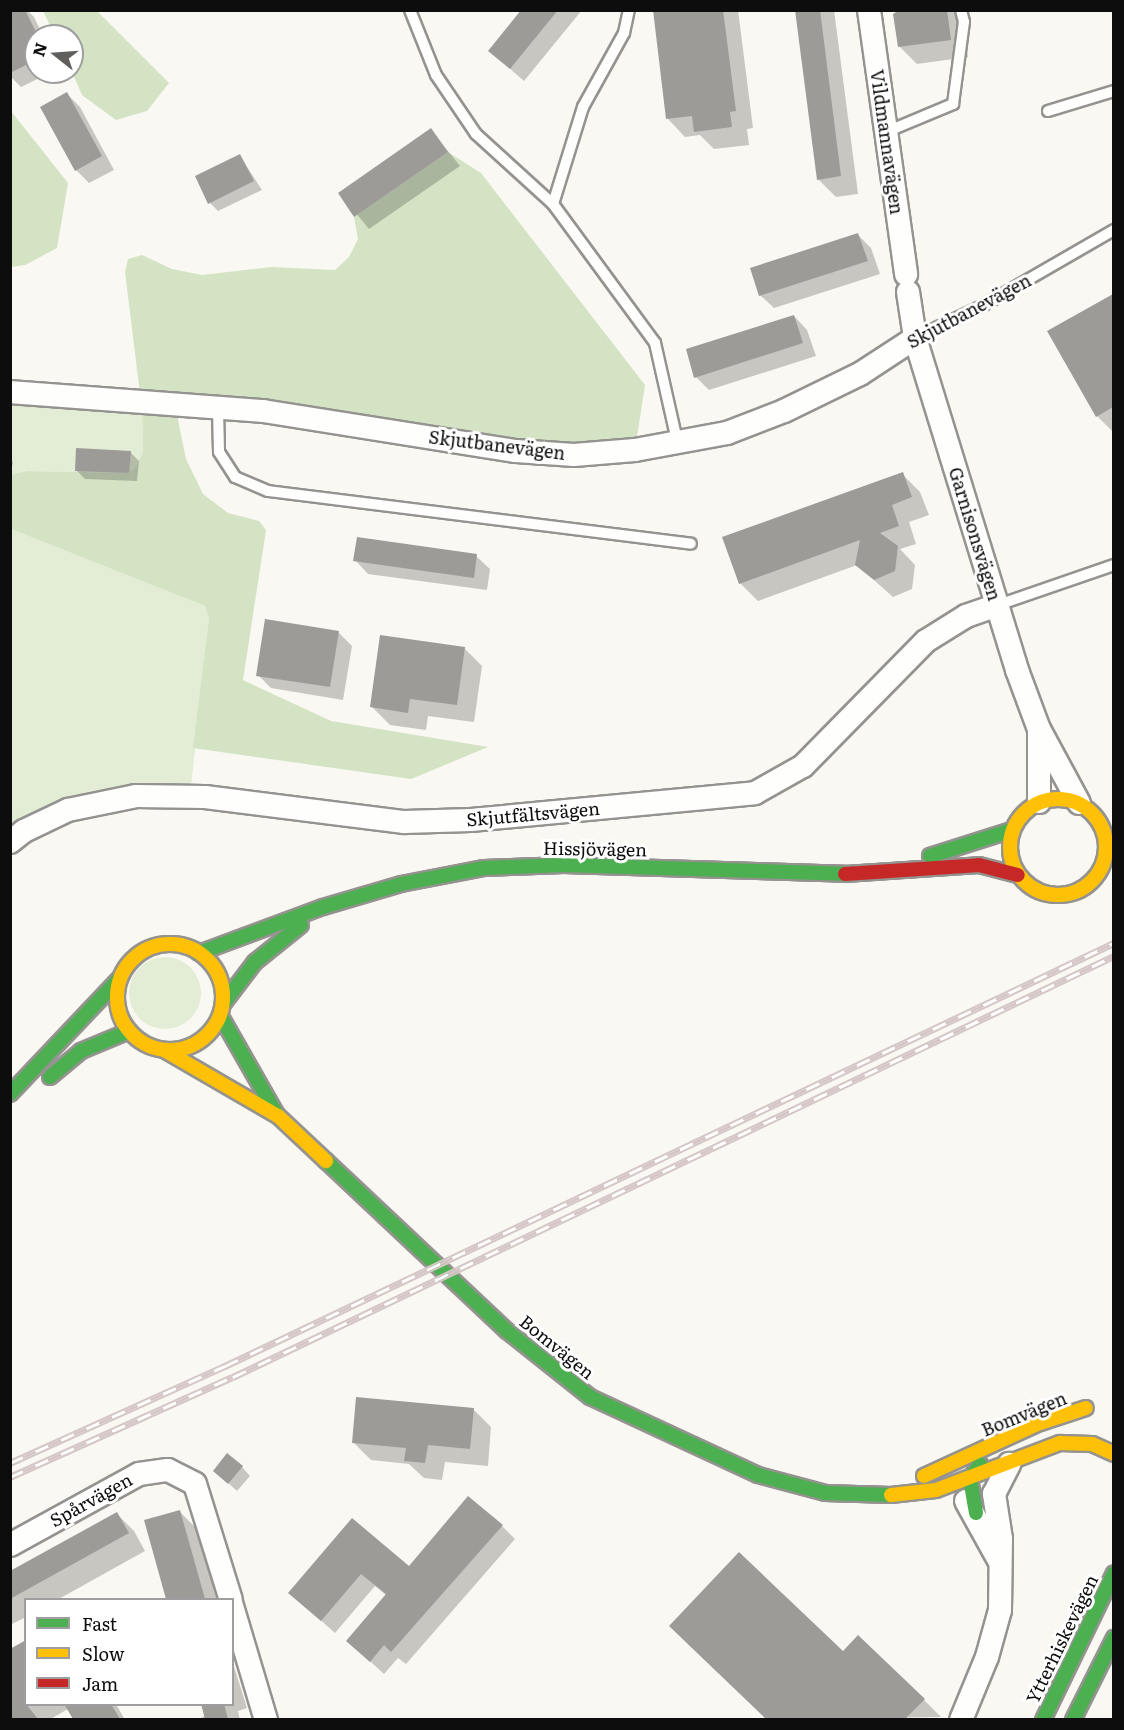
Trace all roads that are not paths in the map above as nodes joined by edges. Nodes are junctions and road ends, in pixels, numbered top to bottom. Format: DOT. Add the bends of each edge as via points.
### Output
graph roads {
  1 [pos="410,10"];
  2 [pos="629,10"];
  3 [pos="869,10"];
  4 [pos="962,10"];
  5 [pos="1113,91"];
  6 [pos="1048,111"];
  7 [pos="886,132"];
  8 [pos="553,204"];
  9 [pos="1113,230"];
  10 [pos="915,338"];
  11 [pos="10,392"];
  12 [pos="218,408"];
  13 [pos="677,441"];
  14 [pos="691,544"];
  15 [pos="1113,565"];
  16 [pos="998,605"];
  17 [pos="1039,729"];
  18 [pos="1039,802"];
  19 [pos="1087,809"];
  20 [pos="1113,819"];
  21 [pos="1012,831"];
  22 [pos="10,842"];
  23 [pos="1107,868"];
  24 [pos="872,874"];
  25 [pos="1018,875"];
  26 [pos="322,907"];
  27 [pos="199,953"];
  28 [pos="120,978"];
  29 [pos="221,1010"];
  30 [pos="129,1031"];
  31 [pos="164,1050"];
  32 [pos="10,1094"];
  33 [pos="10,1111"];
  34 [pos="278,1116"];
  35 [pos="1102,1406"];
  36 [pos="1086,1408"];
  37 [pos="1113,1454"];
  38 [pos="1009,1464"];
  39 [pos="973,1477"];
  40 [pos="933,1482"];
  41 [pos="985,1509"];
  42 [pos="10,1545"];
  43 [pos="1113,1573"];
  44 [pos="231,1598"];
  45 [pos="234,1613"];
  46 [pos="1113,1638"];
  47 [pos="266,1719"];
  48 [pos="961,1719"];
  49 [pos="1043,1719"];
  50 [pos="1073,1719"];
  1 -- 8 [label="lane" via="436,75 476,134"];
  2 -- 8 [label="lane" via="624,33 583,107"];
  3 -- 7 [label="street, Vildmannavägen"];
  4 -- 7 [label="lane" via="964,22 953,104"];
  5 -- 6 [label="lane"];
  7 -- 10 [label="street, Vildmannavägen"];
  8 -- 13 [label="lane" via="656,343"];
  9 -- 10 [label="lane, Skjutbanevägen" via="984,305"];
  10 -- 13 [label="street, Skjutbanevägen" via="860,374 784,411 727,433"];
  10 -- 16 [label="street, Garnisonsvägen"];
  11 -- 12 [label="street, Skjutbanevägen"];
  12 -- 13 [label="street, Skjutbanevägen" via="263,411 516,452 574,455 635,450"];
  12 -- 14 [label="lane" via="219,452 235,477 268,491"];
  15 -- 16 [label="lane"];
  16 -- 17 [label="street, Garnisonsvägen"];
  16 -- 22 [label="street, Skjutfältsvägen" via="966,616 926,641 803,766 755,793 471,820 404,822 205,796 136,796 68,810"];
  17 -- 18 [label="street, Garnisonsvägen"];
  17 -- 19 [label="street, Garnisonsvägen"];
  18 -- 19 [label="main road" via="1053,798"];
  18 -- 21 [label="main road" via="1021,816"];
  19 -- 20 [label="main road"];
  19 -- 23 [label="main road" via="1105,837"];
  21 -- 24 [label="main road, Hissjövägen"];
  21 -- 25 [label="main road" via="1009,853"];
  23 -- 25 [label="main road" via="1075,894 1045,895"];
  24 -- 25 [label="main road, Hissjövägen" via="979,865"];
  24 -- 26 [label="main road, Hissjövägen" via="564,865 484,868 401,884"];
  26 -- 27 [label="main road, Hissjövägen"];
  26 -- 29 [label="main road, Hissjövägen" via="255,962"];
  27 -- 28 [label="main road" via="168,944 151,948 132,960"];
  27 -- 29 [label="main road" via="213,965 223,988"];
  28 -- 30 [label="main road" via="117,1000"];
  28 -- 32 [label="main road"];
  29 -- 31 [label="main road" via="201,1040 181,1050"];
  29 -- 34 [label="main road, Bomvägen"];
  30 -- 31 [label="main road" via="144,1044"];
  30 -- 33 [label="main road" via="81,1051"];
  31 -- 34 [label="main road, Bomvägen"];
  34 -- 40 [label="main road, Bomvägen" via="507,1331 590,1397 758,1475 825,1493 876,1494"];
  35 -- 36 [label="main road, Bomvägen"];
  36 -- 39 [label="main road, Bomvägen" via="1069,1423 981,1463"];
  36 -- 40 [label="main road, Bomvägen" via="1040,1423"];
  37 -- 38 [label="main road" via="1092,1444 1060,1443"];
  38 -- 39 [label="main road"];
  38 -- 41 [label="street"];
  39 -- 40 [label="street" via="949,1471"];
  39 -- 41 [label="street"];
  40 -- 41 [label="street"];
  41 -- 48 [label="street" via="987,1543 1000,1562 1000,1610 987,1657"];
  42 -- 44 [label="street, Spårvägen" via="139,1474 168,1470 195,1484"];
  43 -- 49 [label="main road, Ytterhiskevägen"];
  45 -- 47 [label="street"];
  46 -- 50 [label="main road"];
}
